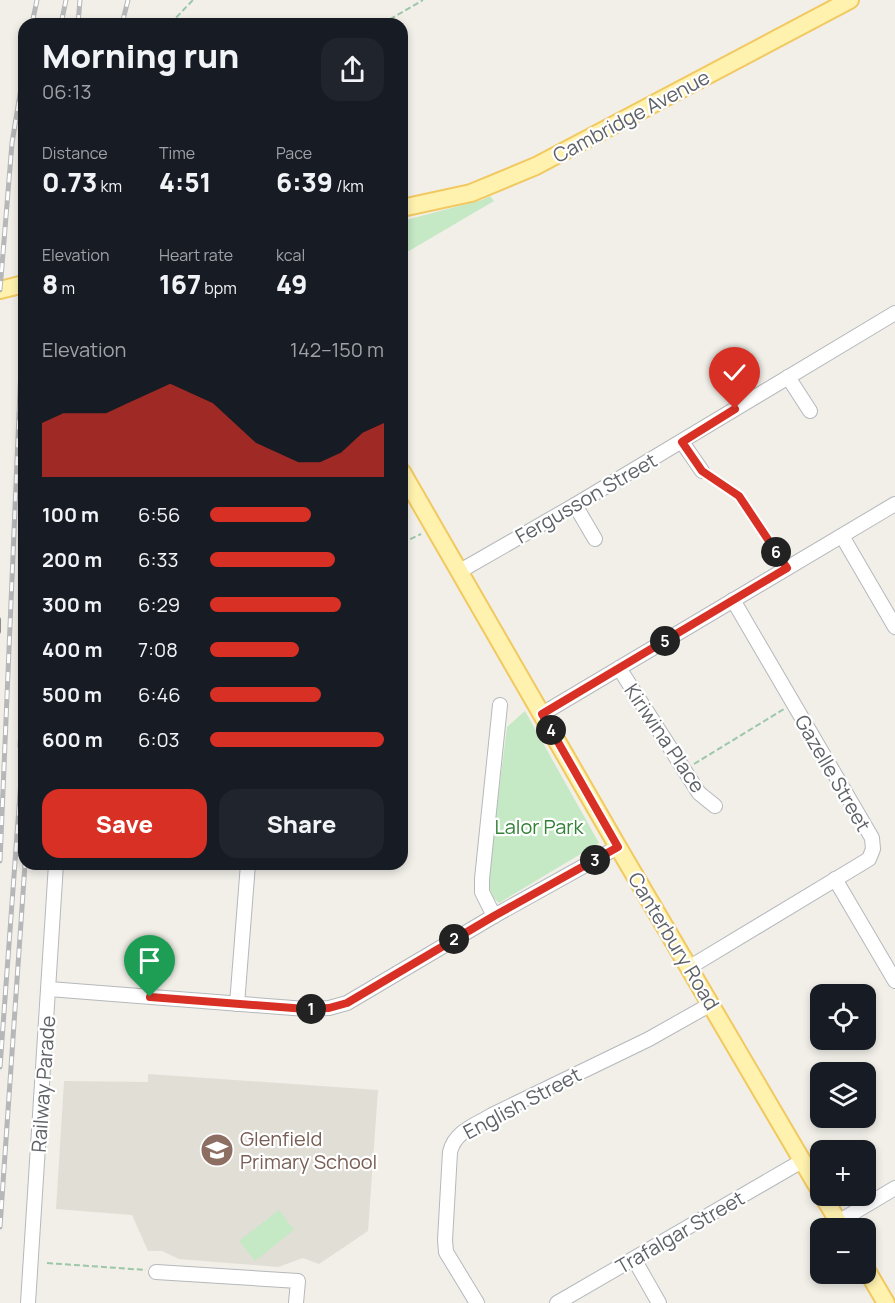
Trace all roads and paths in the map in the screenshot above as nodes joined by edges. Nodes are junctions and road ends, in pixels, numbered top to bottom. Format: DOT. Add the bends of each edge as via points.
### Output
graph roads {
  1 [pos="193,0"];
  2 [pos="423,0"];
  3 [pos="850,0"];
  4 [pos="176,18"];
  5 [pos="392,18"];
  6 [pos="420,206"];
  7 [pos="408,207"];
  8 [pos="408,211"];
  9 [pos="18,286"];
  10 [pos="0,290"];
  11 [pos="895,313"];
  12 [pos="788,377"];
  13 [pos="810,411"];
  14 [pos="682,442"];
  15 [pos="702,471"];
  16 [pos="408,482"];
  17 [pos="895,504"];
  18 [pos="575,505"];
  19 [pos="435,528"];
  20 [pos="842,536"];
  21 [pos="595,539"];
  22 [pos="408,540"];
  23 [pos="787,568"];
  24 [pos="460,571"];
  25 [pos="733,600"];
  26 [pos="895,627"];
  27 [pos="619,668"];
  28 [pos="793,703"];
  29 [pos="500,705"];
  30 [pos="542,714"];
  31 [pos="684,771"];
  32 [pos="715,806"];
  33 [pos="618,847"];
  34 [pos="56,870"];
  35 [pos="248,870"];
  36 [pos="835,879"];
  37 [pos="494,916"];
  38 [pos="690,967"];
  39 [pos="895,981"];
  40 [pos="49,989"];
  41 [pos="237,1004"];
  42 [pos="711,1004"];
  43 [pos="802,1161"];
  44 [pos="810,1174"];
  45 [pos="895,1188"];
  46 [pos="850,1218"];
  47 [pos="634,1259"];
  48 [pos="47,1263"];
  49 [pos="156,1272"];
  50 [pos="875,1284"];
  51 [pos="28,1303"];
  52 [pos="296,1303"];
  53 [pos="477,1303"];
  54 [pos="557,1303"];
  55 [pos="659,1303"];
  56 [pos="886,1303"];
  1 -- 4 [label="path"];
  2 -- 5 [label="path"];
  3 -- 6 [label="main road, Cambridge Avenue" via="536,166 471,193"];
  6 -- 7 [label="main road, Cambridge Avenue"];
  6 -- 8 [label="main road"];
  9 -- 10 [label="main road"];
  11 -- 12 [label="street, Fergusson Street"];
  12 -- 13 [label="street"];
  12 -- 14 [label="street, Fergusson Street"];
  14 -- 15 [label="street"];
  14 -- 18 [label="street, Fergusson Street"];
  15 -- 23 [label="path" via="739,496"];
  16 -- 19 [label="main road, Canterbury Road"];
  17 -- 20 [label="street"];
  18 -- 21 [label="street"];
  18 -- 24 [label="street, Fergusson Street"];
  19 -- 22 [label="path"];
  19 -- 24 [label="main road, Canterbury Road"];
  20 -- 23 [label="street"];
  20 -- 26 [label="street"];
  23 -- 25 [label="street"];
  24 -- 30 [label="main road, Canterbury Road"];
  25 -- 27 [label="street"];
  25 -- 28 [label="street, Gazelle Street"];
  27 -- 30 [label="street"];
  27 -- 31 [label="street, Kiriwina Place"];
  28 -- 31 [label="path"];
  28 -- 36 [label="street, Gazelle Street" via="872,838 869,859"];
  29 -- 37 [label="street" via="482,879 482,892"];
  30 -- 33 [label="main road, Canterbury Road"];
  31 -- 32 [label="street, Kiriwina Place" via="699,793"];
  33 -- 37 [label="street"];
  33 -- 38 [label="main road, Canterbury Road"];
  34 -- 40 [label="street, Railway Parade"];
  35 -- 41 [label="street"];
  36 -- 38 [label="street, Gazelle Street"];
  36 -- 39 [label="street"];
  37 -- 41 [label="street" via="347,1003 306,1009"];
  38 -- 42 [label="main road, Canterbury Road"];
  40 -- 41 [label="street"];
  40 -- 51 [label="street, Railway Parade"];
  42 -- 43 [label="main road, Canterbury Road"];
  42 -- 53 [label="street, English Street" via="649,1039 492,1115 455,1139 450,1152 446,1246 451,1262"];
  43 -- 44 [label="main road, Canterbury Road"];
  43 -- 47 [label="street, Trafalgar Street"];
  45 -- 46 [label="street"];
  47 -- 54 [label="street, Trafalgar Street"];
  47 -- 55 [label="street"];
  48 -- 49 [label="path"];
  49 -- 52 [label="street" via="297,1281"];
  50 -- 56 [label="main road"];
}
